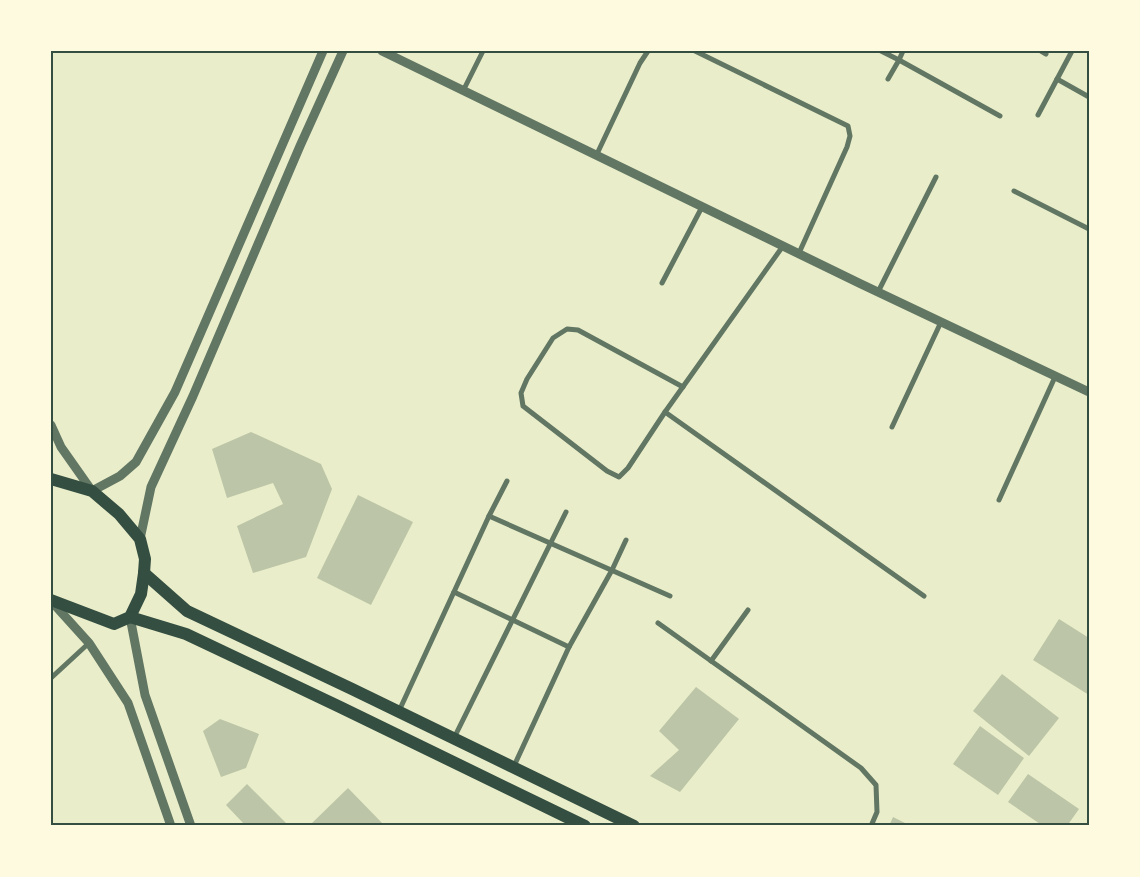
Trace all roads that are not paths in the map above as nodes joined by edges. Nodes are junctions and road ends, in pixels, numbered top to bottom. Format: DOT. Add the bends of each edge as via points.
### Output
graph roads {
  1 [pos="323,51"];
  2 [pos="343,51"];
  3 [pos="382,51"];
  4 [pos="483,51"];
  5 [pos="648,51"];
  6 [pos="696,51"];
  7 [pos="881,51"];
  8 [pos="903,51"];
  9 [pos="1072,51"];
  10 [pos="899,60"];
  11 [pos="888,79"];
  12 [pos="1057,79"];
  13 [pos="463,92"];
  14 [pos="1089,98"];
  15 [pos="1038,115"];
  16 [pos="1000,116"];
  17 [pos="596,156"];
  18 [pos="936,177"];
  19 [pos="1014,191"];
  20 [pos="702,207"];
  21 [pos="1089,229"];
  22 [pos="241,242"];
  23 [pos="783,246"];
  24 [pos="256,249"];
  25 [pos="799,254"];
  26 [pos="662,283"];
  27 [pos="878,292"];
  28 [pos="941,322"];
  29 [pos="1055,376"];
  30 [pos="683,386"];
  31 [pos="1089,392"];
  32 [pos="665,412"];
  33 [pos="51,425"];
  34 [pos="892,427"];
  35 [pos="51,479"];
  36 [pos="507,481"];
  37 [pos="92,491"];
  38 [pos="998,500"];
  39 [pos="566,512"];
  40 [pos="489,516"];
  41 [pos="140,538"];
  42 [pos="626,540"];
  43 [pos="550,543"];
  44 [pos="612,570"];
  45 [pos="144,573"];
  46 [pos="454,592"];
  47 [pos="670,596"];
  48 [pos="924,596"];
  49 [pos="51,600"];
  50 [pos="748,610"];
  51 [pos="130,617"];
  52 [pos="512,620"];
  53 [pos="658,623"];
  54 [pos="89,643"];
  55 [pos="569,647"];
  56 [pos="711,661"];
  57 [pos="51,678"];
  58 [pos="398,711"];
  59 [pos="454,738"];
  60 [pos="513,767"];
  61 [pos="171,826"];
  62 [pos="190,826"];
  63 [pos="585,826"];
  64 [pos="634,826"];
  65 [pos="871,826"];
  1 -- 22 [label="street"];
  2 -- 24 [label="street"];
  3 -- 13 [label="street"];
  4 -- 13 [label="street"];
  5 -- 17 [label="street"];
  6 -- 25 [label="street" via="848,126 847,147"];
  7 -- 10 [label="street"];
  8 -- 10 [label="street"];
  9 -- 12 [label="street"];
  10 -- 11 [label="street"];
  10 -- 16 [label="street"];
  12 -- 14 [label="street"];
  12 -- 15 [label="street"];
  13 -- 17 [label="street"];
  17 -- 20 [label="street"];
  18 -- 27 [label="street"];
  19 -- 21 [label="street"];
  20 -- 23 [label="street"];
  20 -- 26 [label="street"];
  22 -- 24 [label="street"];
  22 -- 37 [label="street" via="175,392 136,462 120,476"];
  23 -- 25 [label="street"];
  23 -- 30 [label="street"];
  24 -- 41 [label="street" via="151,486"];
  25 -- 27 [label="street"];
  27 -- 28 [label="street"];
  28 -- 29 [label="street"];
  28 -- 34 [label="street"];
  29 -- 31 [label="street"];
  29 -- 38 [label="street"];
  30 -- 32 [label="street"];
  30 -- 32 [label="street" via="578,330 567,329 553,338 521,393 523,406 619,477"];
  32 -- 48 [label="street"];
  33 -- 37 [label="street" via="61,447"];
  35 -- 37 [label="main road"];
  36 -- 40 [label="street"];
  37 -- 41 [label="main road"];
  39 -- 43 [label="street"];
  40 -- 43 [label="street"];
  40 -- 46 [label="street"];
  41 -- 45 [label="main road" via="145,559"];
  42 -- 44 [label="street"];
  43 -- 44 [label="street"];
  43 -- 52 [label="street"];
  44 -- 47 [label="street"];
  44 -- 55 [label="street"];
  45 -- 51 [label="main road" via="141,594"];
  45 -- 58 [label="main road" via="187,611"];
  46 -- 52 [label="street"];
  46 -- 58 [label="street"];
  49 -- 51 [label="main road" via="114,624"];
  49 -- 54 [label="street"];
  50 -- 56 [label="street"];
  51 -- 62 [label="street" via="145,695"];
  51 -- 63 [label="main road" via="186,634"];
  52 -- 55 [label="street"];
  52 -- 59 [label="street"];
  53 -- 56 [label="street"];
  54 -- 57 [label="street"];
  54 -- 61 [label="street" via="128,703"];
  55 -- 60 [label="street"];
  56 -- 65 [label="street" via="861,768 876,785 877,812"];
  58 -- 59 [label="main road"];
  59 -- 60 [label="main road"];
  60 -- 64 [label="main road"];
}
